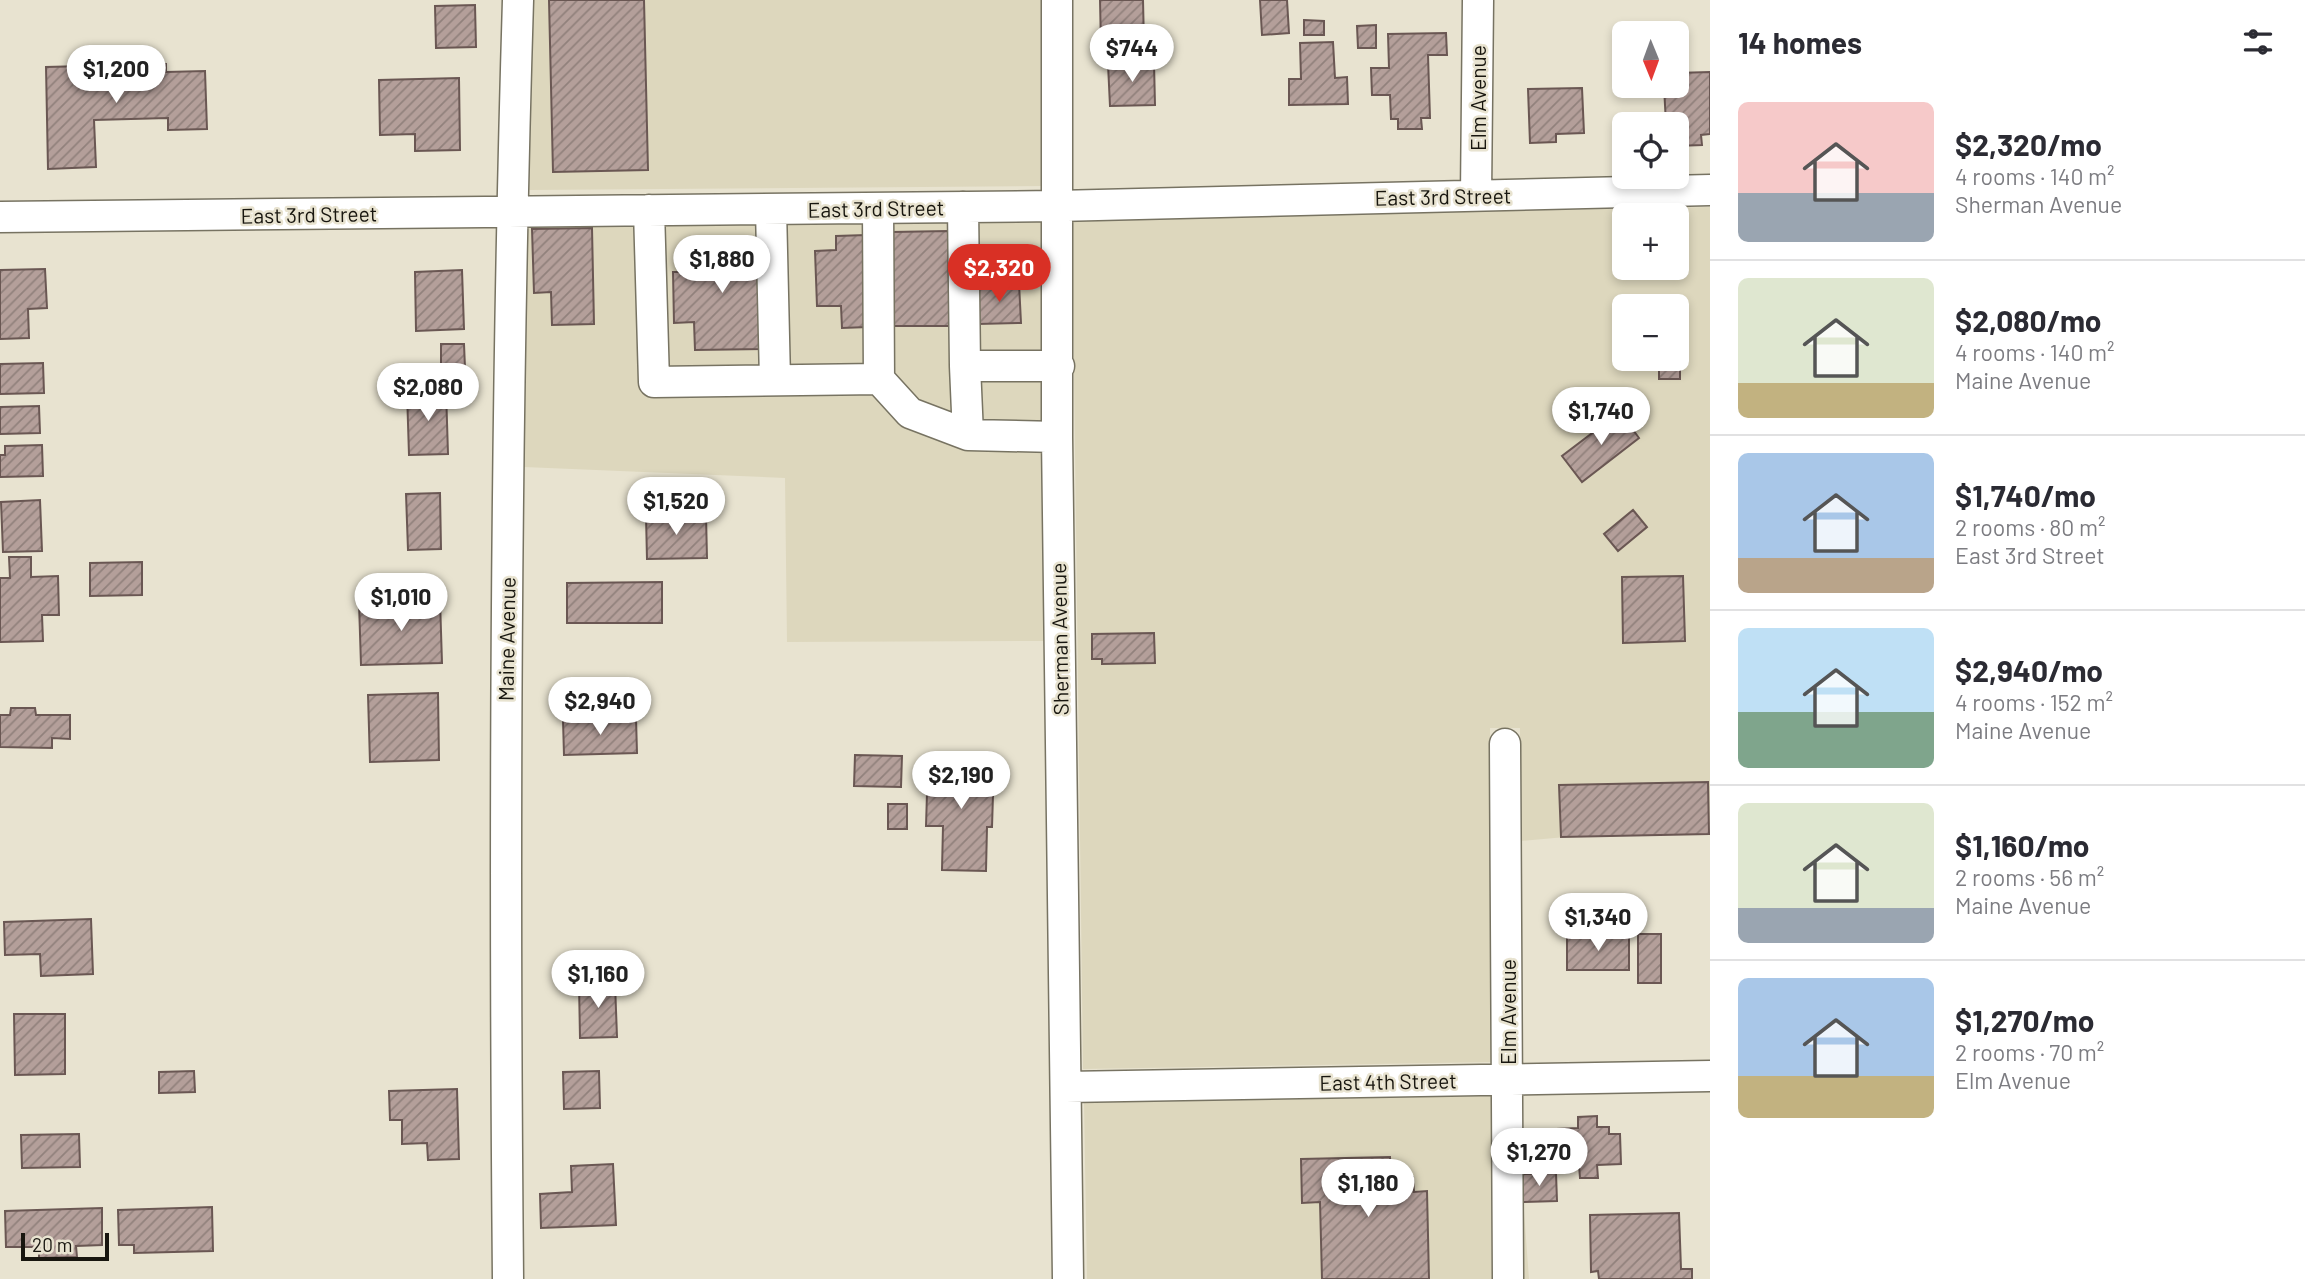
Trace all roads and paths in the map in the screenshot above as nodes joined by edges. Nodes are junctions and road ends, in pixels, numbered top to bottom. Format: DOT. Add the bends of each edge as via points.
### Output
graph roads {
  1 [pos="518,0"];
  2 [pos="1057,0"];
  3 [pos="1478,0"];
  4 [pos="1710,190"];
  5 [pos="1476,195"];
  6 [pos="1057,206"];
  7 [pos="964,207"];
  8 [pos="878,208"];
  9 [pos="771,209"];
  10 [pos="649,211"];
  11 [pos="511,212"];
  12 [pos="0,217"];
  13 [pos="965,366"];
  14 [pos="1059,366"];
  15 [pos="879,379"];
  16 [pos="775,380"];
  17 [pos="968,435"];
  18 [pos="1056,437"];
  19 [pos="1505,744"];
  20 [pos="1710,1076"];
  21 [pos="1507,1079"];
  22 [pos="1066,1087"];
  23 [pos="509,1279"];
  24 [pos="1068,1279"];
  25 [pos="1508,1279"];
  1 -- 11 [label="street, Maine Avenue"];
  2 -- 6 [label="street, Sherman Avenue"];
  3 -- 5 [label="street, Elm Avenue"];
  4 -- 5 [label="street, East 3rd Street"];
  5 -- 6 [label="street, East 3rd Street"];
  6 -- 7 [label="street, East 3rd Street"];
  6 -- 14 [label="street, Sherman Avenue"];
  7 -- 8 [label="street, East 3rd Street"];
  7 -- 13 [label="street"];
  8 -- 9 [label="street, East 3rd Street"];
  8 -- 15 [label="street"];
  9 -- 10 [label="street, East 3rd Street"];
  9 -- 16 [label="street"];
  10 -- 11 [label="street, East 3rd Street"];
  10 -- 16 [label="street" via="654,382"];
  11 -- 12 [label="street, East 3rd Street"];
  11 -- 23 [label="street, Maine Avenue" via="504,853"];
  13 -- 14 [label="street"];
  13 -- 17 [label="street"];
  14 -- 18 [label="street, Sherman Avenue"];
  15 -- 16 [label="street"];
  15 -- 17 [label="street" via="910,413"];
  17 -- 18 [label="street"];
  18 -- 22 [label="street, Sherman Avenue"];
  19 -- 21 [label="street, Elm Avenue"];
  20 -- 21 [label="street, East 4th Street"];
  21 -- 22 [label="street, East 4th Street"];
  21 -- 25 [label="street, Elm Avenue"];
  22 -- 24 [label="street, Sherman Avenue"];
}
